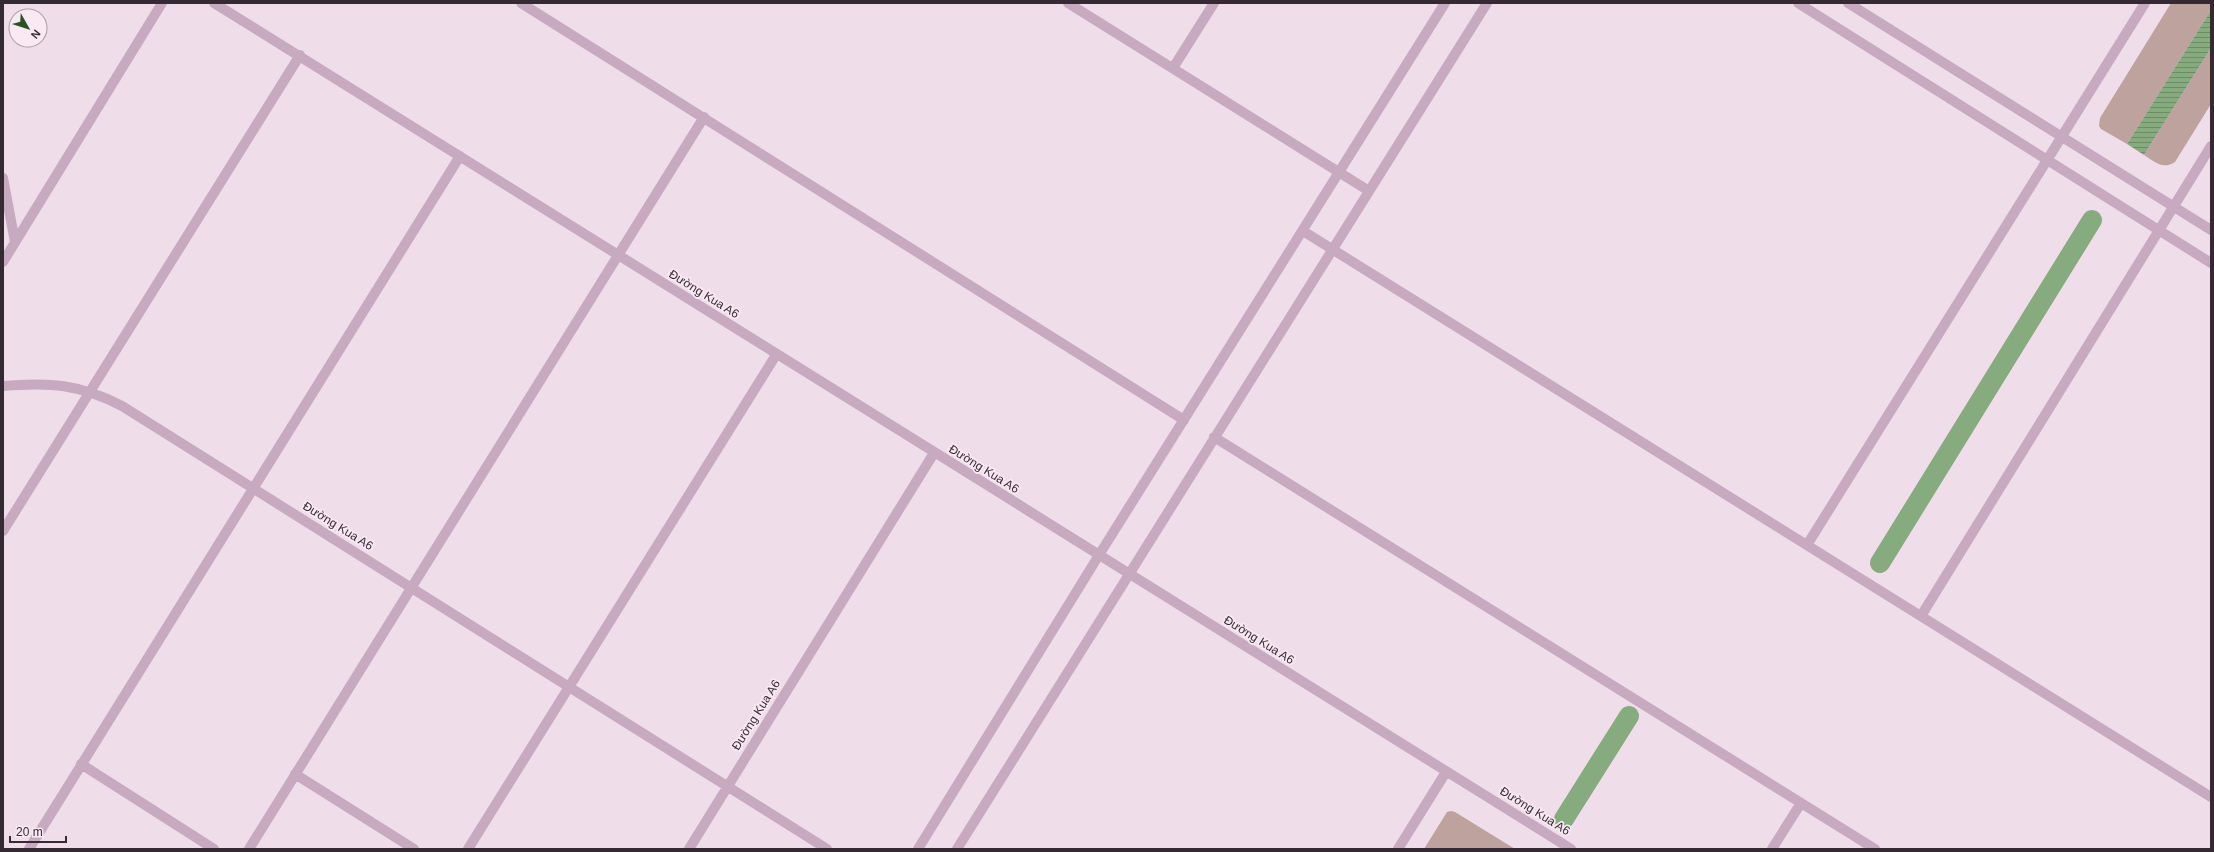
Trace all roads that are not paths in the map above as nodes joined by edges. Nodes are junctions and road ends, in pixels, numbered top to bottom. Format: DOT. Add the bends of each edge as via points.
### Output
graph roads {
  1 [pos="162,3"];
  2 [pos="214,3"];
  3 [pos="521,3"];
  4 [pos="1068,3"];
  5 [pos="1214,3"];
  6 [pos="1445,3"];
  7 [pos="1487,3"];
  8 [pos="1798,3"];
  9 [pos="1848,3"];
  10 [pos="2145,3"];
  11 [pos="300,55"];
  12 [pos="1172,68"];
  13 [pos="704,117"];
  14 [pos="2062,137"];
  15 [pos="2211,146"];
  16 [pos="460,156"];
  17 [pos="2047,159"];
  18 [pos="1339,172"];
  19 [pos="3,178"];
  20 [pos="1369,191"];
  21 [pos="2173,206"];
  22 [pos="2158,230"];
  23 [pos="2211,230"];
  24 [pos="1303,231"];
  25 [pos="16,242"];
  26 [pos="1332,249"];
  27 [pos="618,255"];
  28 [pos="3,262"];
  29 [pos="2211,263"];
  30 [pos="776,355"];
  31 [pos="3,386"];
  32 [pos="91,391"];
  33 [pos="1184,420"];
  34 [pos="1214,437"];
  35 [pos="934,453"];
  36 [pos="253,488"];
  37 [pos="3,531"];
  38 [pos="1807,545"];
  39 [pos="1099,555"];
  40 [pos="1128,573"];
  41 [pos="411,588"];
  42 [pos="1921,616"];
  43 [pos="570,687"];
  44 [pos="81,764"];
  45 [pos="1446,772"];
  46 [pos="295,774"];
  47 [pos="727,787"];
  48 [pos="2211,797"];
  49 [pos="1800,803"];
  50 [pos="29,849"];
  51 [pos="214,849"];
  52 [pos="248,849"];
  53 [pos="414,849"];
  54 [pos="468,849"];
  55 [pos="689,849"];
  56 [pos="827,849"];
  57 [pos="918,849"];
  58 [pos="957,849"];
  59 [pos="1398,849"];
  60 [pos="1571,849"];
  61 [pos="1772,849"];
  62 [pos="1875,849"];
  1 -- 25 [label="street"];
  2 -- 11 [label="street, Đường Kua A6"];
  3 -- 13 [label="street"];
  4 -- 12 [label="street"];
  5 -- 12 [label="street"];
  6 -- 18 [label="street"];
  7 -- 20 [label="street"];
  8 -- 17 [label="street"];
  9 -- 14 [label="street"];
  10 -- 14 [label="street"];
  11 -- 16 [label="street, Đường Kua A6"];
  11 -- 32 [label="street"];
  12 -- 18 [label="street"];
  13 -- 27 [label="street"];
  13 -- 33 [label="street"];
  14 -- 17 [label="street"];
  14 -- 21 [label="street"];
  15 -- 21 [label="street"];
  16 -- 27 [label="street, Đường Kua A6"];
  16 -- 36 [label="street"];
  17 -- 22 [label="street"];
  17 -- 38 [label="street"];
  18 -- 20 [label="street"];
  18 -- 24 [label="street"];
  19 -- 25 [label="street"];
  20 -- 26 [label="street"];
  21 -- 22 [label="street"];
  21 -- 23 [label="street"];
  22 -- 29 [label="street"];
  22 -- 42 [label="street"];
  24 -- 26 [label="street"];
  24 -- 33 [label="street"];
  25 -- 28 [label="street"];
  26 -- 34 [label="street"];
  26 -- 38 [label="street"];
  27 -- 30 [label="street, Đường Kua A6"];
  27 -- 41 [label="street"];
  30 -- 35 [label="street, Đường Kua A6"];
  30 -- 43 [label="street"];
  31 -- 32 [label="street, Đường Kua A6" via="47,384"];
  32 -- 36 [label="street, Đường Kua A6" via="122,406"];
  32 -- 37 [label="street"];
  33 -- 39 [label="street"];
  34 -- 40 [label="street"];
  34 -- 49 [label="street"];
  35 -- 39 [label="street, Đường Kua A6"];
  35 -- 47 [label="street, Đường Kua A6"];
  36 -- 41 [label="street, Đường Kua A6"];
  36 -- 44 [label="street"];
  38 -- 42 [label="street"];
  39 -- 40 [label="street, Đường Kua A6"];
  39 -- 57 [label="street"];
  40 -- 45 [label="street, Đường Kua A6"];
  40 -- 58 [label="street"];
  41 -- 43 [label="street, Đường Kua A6"];
  41 -- 46 [label="street"];
  42 -- 48 [label="street"];
  43 -- 47 [label="street, Đường Kua A6"];
  43 -- 54 [label="street"];
  44 -- 50 [label="street"];
  44 -- 51 [label="street"];
  45 -- 59 [label="street"];
  45 -- 60 [label="street, Đường Kua A6"];
  46 -- 52 [label="street"];
  46 -- 53 [label="street"];
  47 -- 55 [label="street, Đường Kua A6"];
  47 -- 56 [label="street, Đường Kua A6"];
  49 -- 61 [label="street"];
  49 -- 62 [label="street"];
}
